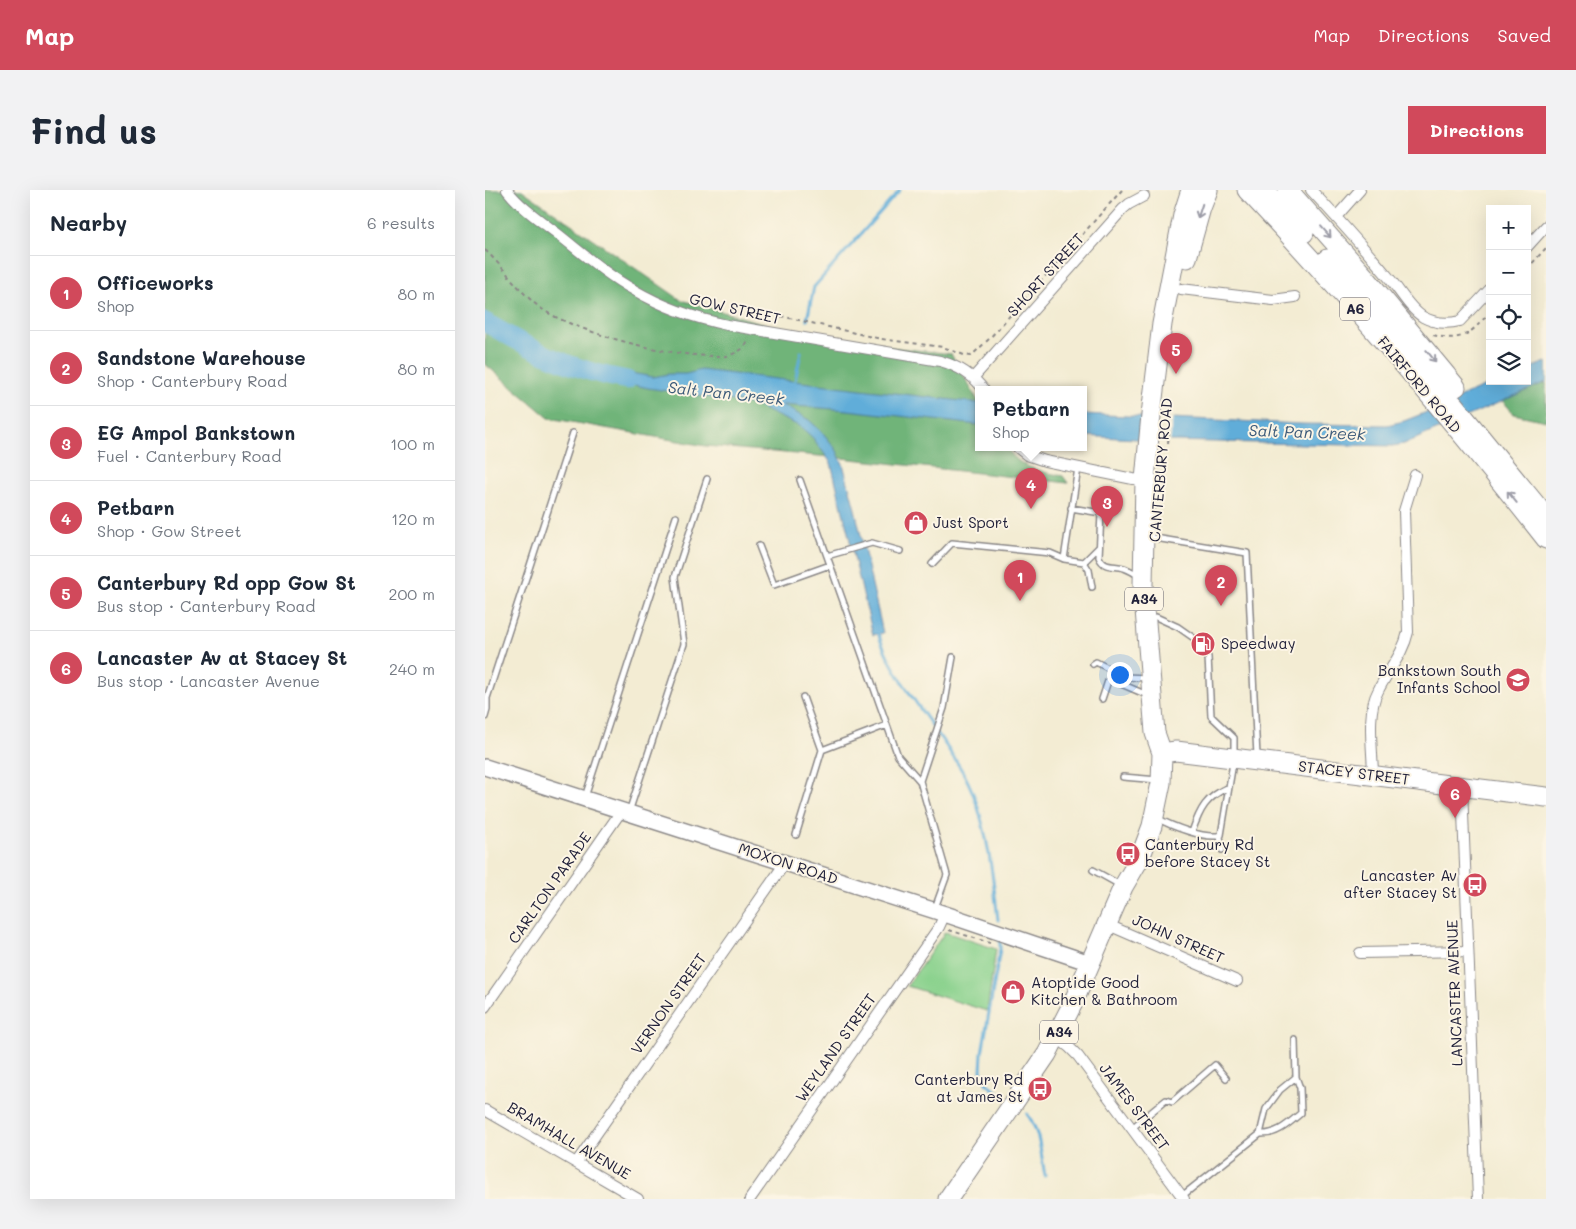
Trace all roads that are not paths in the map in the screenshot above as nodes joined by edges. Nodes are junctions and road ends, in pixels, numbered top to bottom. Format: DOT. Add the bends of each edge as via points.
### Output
graph roads {
  1 [pos="507,190"];
  2 [pos="1176,190"];
  3 [pos="1191,190"];
  4 [pos="1208,190"];
  5 [pos="1247,190"];
  6 [pos="1265,190"];
  7 [pos="1360,190"];
  8 [pos="1297,192"];
  9 [pos="1144,196"];
  10 [pos="1335,217"];
  11 [pos="1546,226"];
  12 [pos="1531,243"];
  13 [pos="1175,262"];
  14 [pos="1181,289"];
  15 [pos="1486,293"];
  16 [pos="1295,297"];
  17 [pos="973,378"];
  18 [pos="981,386"];
  19 [pos="1162,415"];
  20 [pos="1471,426"];
  21 [pos="573,433"];
  22 [pos="1022,451"];
  23 [pos="1078,468"];
  24 [pos="1415,475"];
  25 [pos="707,479"];
  26 [pos="799,480"];
  27 [pos="1152,480"];
  28 [pos="1071,508"];
  29 [pos="676,517"];
  30 [pos="1546,517"];
  31 [pos="1155,538"];
  32 [pos="1546,539"];
  33 [pos="759,546"];
  34 [pos="1099,547"];
  35 [pos="900,550"];
  36 [pos="827,556"];
  37 [pos="1064,558"];
  38 [pos="1084,562"];
  39 [pos="932,564"];
  40 [pos="830,566"];
  41 [pos="1143,579"];
  42 [pos="1092,587"];
  43 [pos="1156,617"];
  44 [pos="953,658"];
  45 [pos="1093,664"];
  46 [pos="1151,687"];
  47 [pos="803,697"];
  48 [pos="1102,699"];
  49 [pos="485,717"];
  50 [pos="887,725"];
  51 [pos="822,750"];
  52 [pos="1162,753"];
  53 [pos="1234,758"];
  54 [pos="1257,761"];
  55 [pos="485,767"];
  56 [pos="1373,776"];
  57 [pos="1123,777"];
  58 [pos="1161,780"];
  59 [pos="921,781"];
  60 [pos="1229,787"];
  61 [pos="1462,787"];
  62 [pos="1546,797"];
  63 [pos="584,799"];
  64 [pos="625,812"];
  65 [pos="1154,816"];
  66 [pos="1192,832"];
  67 [pos="796,835"];
  68 [pos="1220,836"];
  69 [pos="1222,850"];
  70 [pos="785,863"];
  71 [pos="1093,870"];
  72 [pos="1123,887"];
  73 [pos="940,912"];
  74 [pos="1107,924"];
  75 [pos="1468,951"];
  76 [pos="1360,953"];
  77 [pos="1090,963"];
  78 [pos="1237,981"];
  79 [pos="485,1007"];
  80 [pos="1056,1037"];
  81 [pos="1295,1040"];
  82 [pos="1296,1077"];
  83 [pos="1226,1078"];
  84 [pos="485,1110"];
  85 [pos="1132,1129"];
  86 [pos="1260,1134"];
  87 [pos="577,1163"];
  88 [pos="1183,1198"];
  89 [pos="638,1199"];
  90 [pos="750,1199"];
  91 [pos="948,1199"];
  92 [pos="1477,1199"];
  1 -- 17 [label="street, GOW STREET" via="521,206 603,270 669,308 707,321 751,330 940,361"];
  2 -- 13 [label="highway" via="1169,239"];
  3 -- 13 [label="highway, CANTERBURY ROAD / A34"];
  4 -- 14 [label="highway, CANTERBURY ROAD / A34, one-way"];
  5 -- 20 [label="highway, FAIRFORD ROAD / A6" via="1351,305"];
  6 -- 20 [label="highway, FAIRFORD ROAD / A6"];
  7 -- 10 [label="street"];
  8 -- 10 [label="street"];
  8 -- 20 [label="highway, one-way" via="1377,291"];
  9 -- 17 [label="street, SHORT STREET" via="1123,209"];
  10 -- 15 [label="street" via="1423,318 1436,322 1460,321"];
  11 -- 12 [label="street"];
  13 -- 19 [label="highway, CANTERBURY ROAD / A34" via="1163,324"];
  14 -- 16 [label="street" via="1273,300"];
  14 -- 19 [label="highway, CANTERBURY ROAD / A34"];
  17 -- 18 [label="street, GOW STREET"];
  19 -- 27 [label="highway, CANTERBURY ROAD / A34"];
  20 -- 30 [label="highway, FAIRFORD ROAD / A6"];
  32 -- 20 [label="highway, FAIRFORD ROAD / A6, one-way"];
  21 -- 49 [label="lane" via="487,698"];
  22 -- 23 [label="street" via="1032,458"];
  23 -- 27 [label="street"];
  23 -- 28 [label="lane"];
  24 -- 56 [label="street" via="1404,511 1408,632 1400,656 1378,691 1371,712"];
  25 -- 64 [label="lane" via="675,577 684,644"];
  26 -- 36 [label="lane"];
  27 -- 31 [label="highway, CANTERBURY ROAD / A34"];
  27 -- 41 [label="highway, CANTERBURY ROAD / A34"];
  28 -- 34 [label="lane" via="1101,513"];
  28 -- 37 [label="lane"];
  29 -- 63 [label="lane"];
  31 -- 43 [label="highway, CANTERBURY ROAD / A34"];
  31 -- 54 [label="lane" via="1247,553"];
  33 -- 40 [label="lane" via="774,585"];
  34 -- 38 [label="lane"];
  34 -- 41 [label="lane" via="1099,557 1105,565 1123,568"];
  35 -- 36 [label="lane" via="872,543"];
  36 -- 40 [label="lane"];
  37 -- 38 [label="lane"];
  37 -- 39 [label="lane" via="1050,553 952,543"];
  38 -- 42 [label="lane"];
  40 -- 50 [label="lane"];
  41 -- 46 [label="highway, CANTERBURY ROAD / A34"];
  43 -- 52 [label="highway, CANTERBURY ROAD / A34" via="1168,733"];
  43 -- 53 [label="lane" via="1197,641 1208,657 1211,716 1234,738"];
  44 -- 59 [label="lane" via="944,708"];
  45 -- 46 [label="lane" via="1096,662"];
  46 -- 48 [label="lane" via="1112,680 1108,681"];
  46 -- 52 [label="highway, CANTERBURY ROAD / A34" via="1155,733"];
  47 -- 51 [label="lane"];
  50 -- 51 [label="lane"];
  50 -- 59 [label="lane" via="898,756"];
  51 -- 67 [label="lane"];
  52 -- 53 [label="highway, STACEY STREET" via="1176,751"];
  52 -- 58 [label="highway, CANTERBURY ROAD / A34"];
  53 -- 54 [label="highway, STACEY STREET"];
  53 -- 60 [label="lane"];
  54 -- 56 [label="highway, STACEY STREET"];
  55 -- 63 [label="main road, MOXON ROAD"];
  56 -- 61 [label="highway, STACEY STREET"];
  57 -- 58 [label="lane"];
  58 -- 65 [label="highway, CANTERBURY ROAD / A34"];
  59 -- 73 [label="lane" via="947,875"];
  60 -- 66 [label="lane" via="1215,793 1202,808"];
  60 -- 68 [label="lane"];
  61 -- 62 [label="highway, STACEY STREET"];
  61 -- 75 [label="street, LANCASTER AVENUE"];
  63 -- 64 [label="main road, MOXON ROAD"];
  64 -- 70 [label="main road, MOXON ROAD"];
  64 -- 79 [label="street, CARLTON PARADE"];
  65 -- 66 [label="lane" via="1169,826"];
  65 -- 72 [label="highway, CANTERBURY ROAD / A34" via="1140,858"];
  66 -- 68 [label="lane"];
  68 -- 69 [label="lane"];
  70 -- 73 [label="main road, MOXON ROAD"];
  70 -- 87 [label="street, VERNON STREET"];
  71 -- 72 [label="lane"];
  72 -- 74 [label="highway, CANTERBURY ROAD / A34"];
  73 -- 77 [label="main road, MOXON ROAD"];
  73 -- 90 [label="street, WEYLAND STREET" via="939,927"];
  74 -- 77 [label="highway, CANTERBURY ROAD / A34"];
  74 -- 78 [label="street, JOHN STREET"];
  75 -- 76 [label="street"];
  75 -- 92 [label="street, LANCASTER AVENUE"];
  77 -- 80 [label="highway, CANTERBURY ROAD / A34"];
  80 -- 85 [label="street, JAMES STREET" via="1074,1052"];
  80 -- 91 [label="highway, CANTERBURY ROAD / A34" via="1034,1076"];
  81 -- 82 [label="lane"];
  82 -- 86 [label="lane" via="1280,1090 1266,1109"];
  82 -- 86 [label="lane" via="1301,1113 1283,1128"];
  83 -- 85 [label="lane" via="1215,1065 1172,1102 1166,1100"];
  84 -- 87 [label="street, BRAMHALL AVENUE"];
  85 -- 88 [label="street, JAMES STREET"];
  86 -- 88 [label="lane"];
  87 -- 89 [label="street, BRAMHALL AVENUE"];
}
